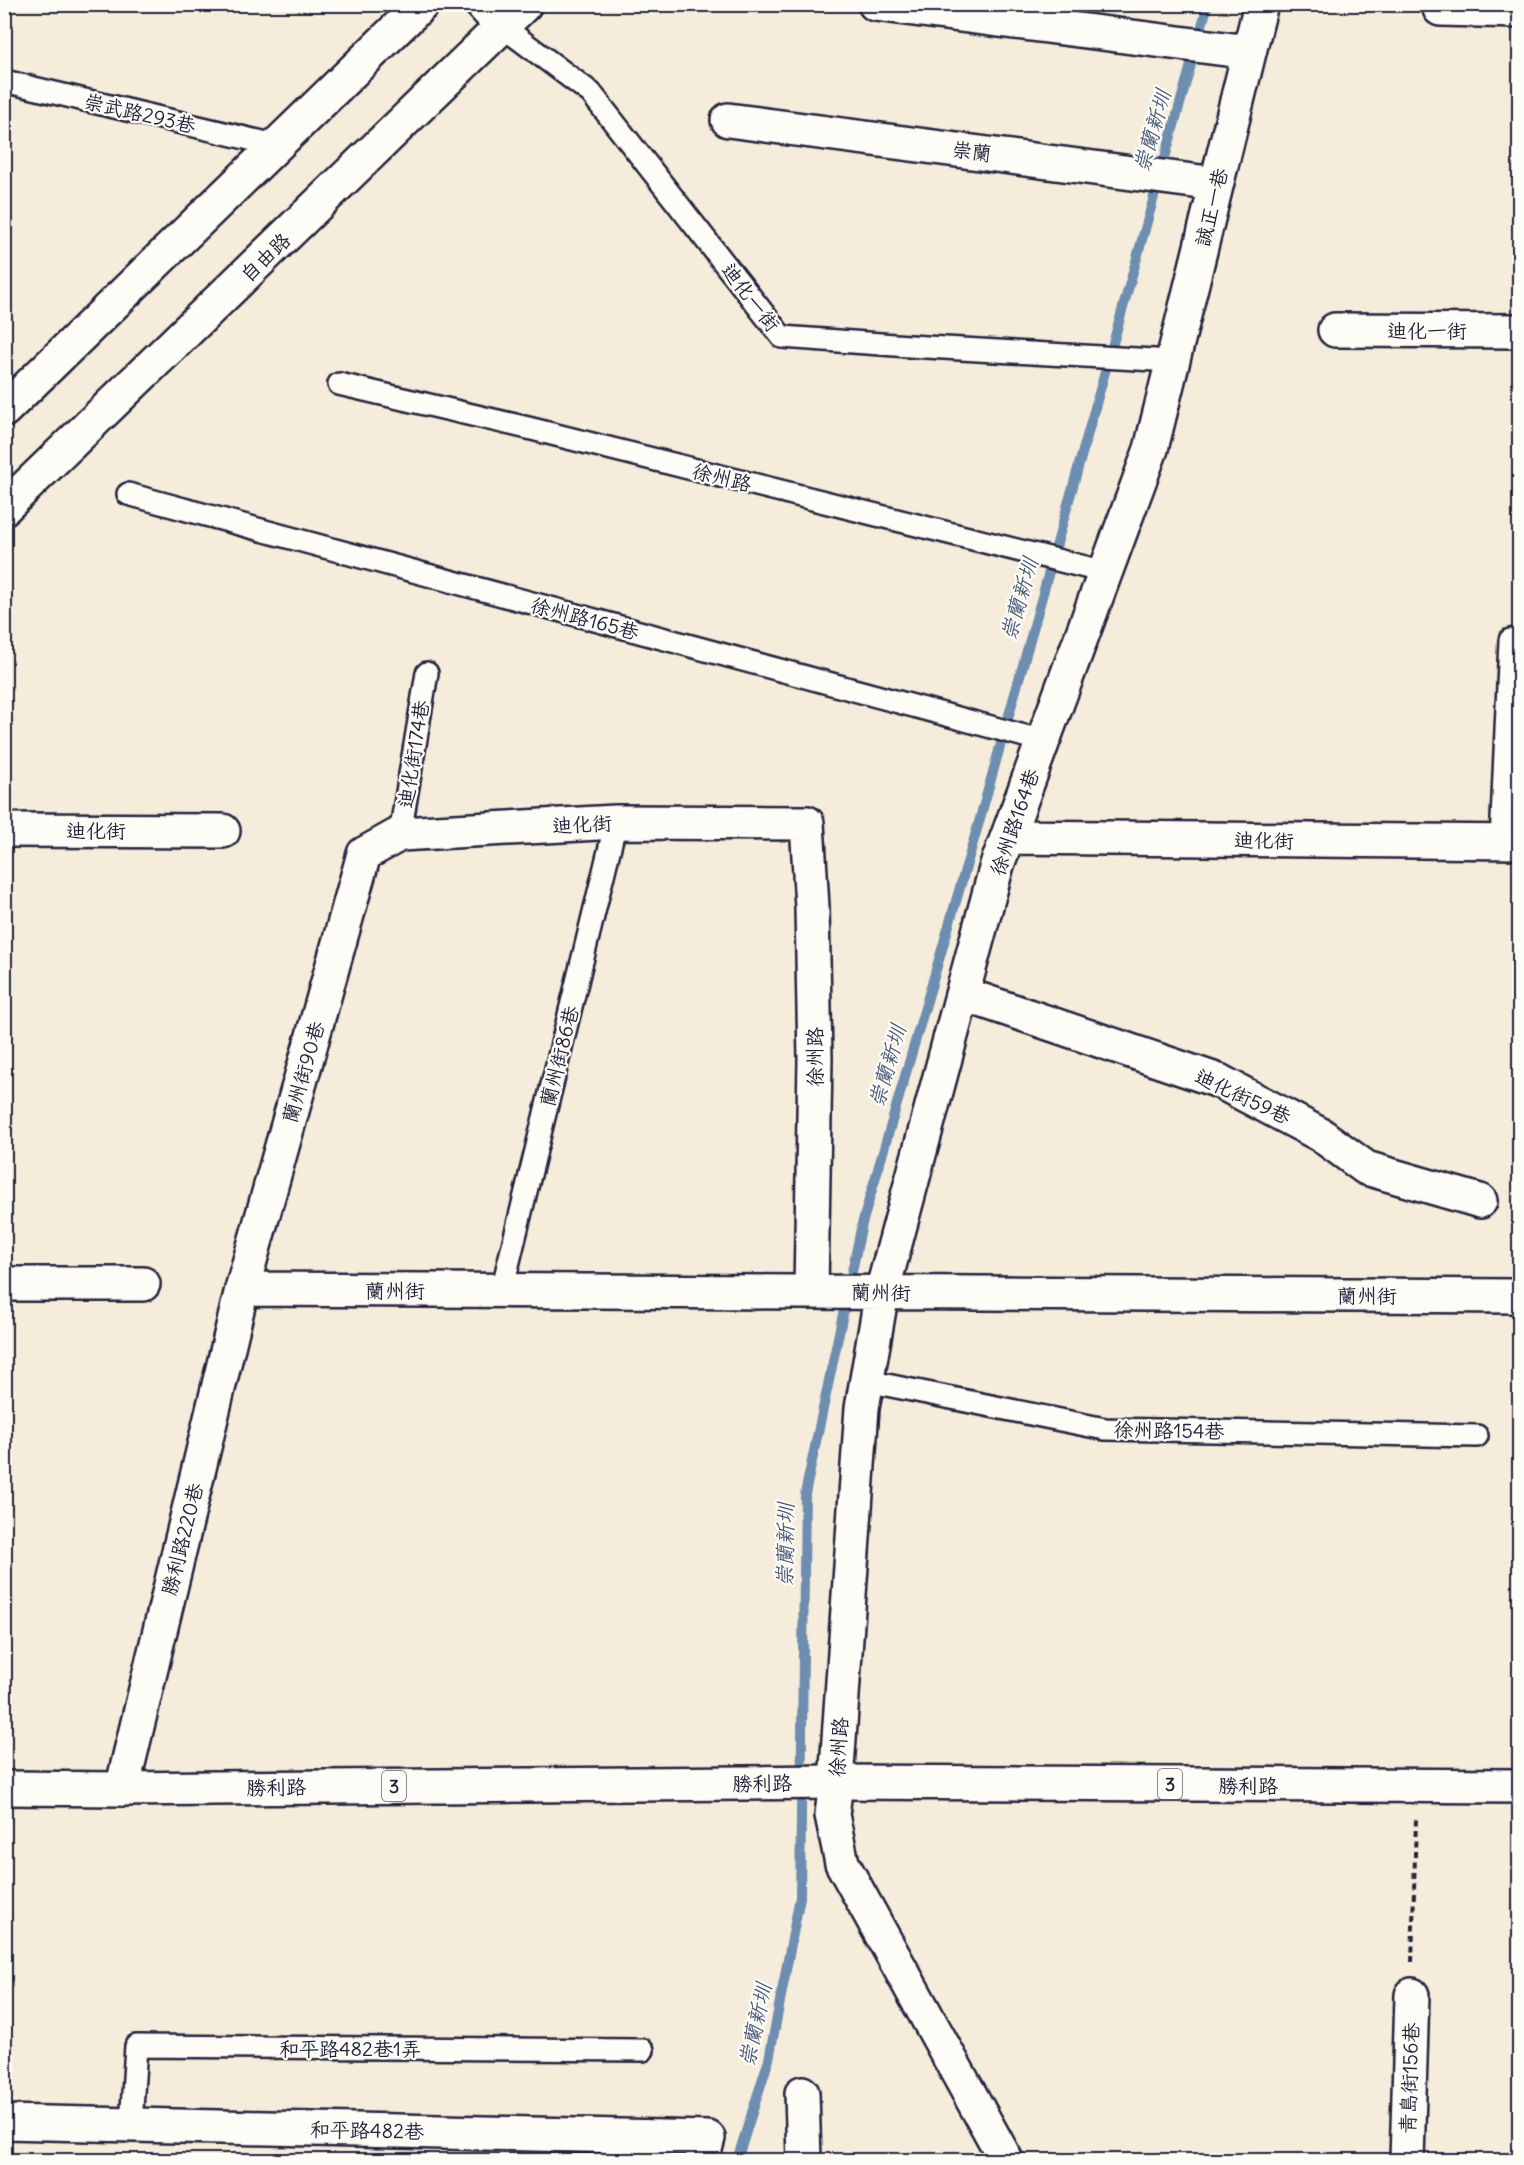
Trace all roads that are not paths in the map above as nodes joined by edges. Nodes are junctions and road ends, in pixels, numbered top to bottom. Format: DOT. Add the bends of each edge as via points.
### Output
graph roads {
  1 [pos="422,4"];
  2 [pos="875,4"];
  3 [pos="1261,4"];
  4 [pos="1440,9"];
  5 [pos="1520,11"];
  6 [pos="504,12"];
  7 [pos="1249,52"];
  8 [pos="4,81"];
  9 [pos="728,120"];
  10 [pos="275,145"];
  11 [pos="1216,184"];
  12 [pos="1335,330"];
  13 [pos="1520,331"];
  14 [pos="1173,361"];
  15 [pos="339,384"];
  16 [pos="4,410"];
  17 [pos="128,494"];
  18 [pos="4,508"];
  19 [pos="1105,572"];
  20 [pos="1520,638"];
  21 [pos="427,673"];
  22 [pos="1033,738"];
  23 [pos="615,822"];
  24 [pos="807,823"];
  25 [pos="4,830"];
  26 [pos="223,831"];
  27 [pos="400,834"];
  28 [pos="1008,837"];
  29 [pos="1510,842"];
  30 [pos="364,854"];
  31 [pos="963,994"];
  32 [pos="1480,1201"];
  33 [pos="4,1284"];
  34 [pos="143,1284"];
  35 [pos="242,1289"];
  36 [pos="502,1290"];
  37 [pos="820,1291"];
  38 [pos="874,1292"];
  39 [pos="1520,1296"];
  40 [pos="867,1381"];
  41 [pos="1477,1436"];
  42 [pos="828,1782"];
  43 [pos="1520,1786"];
  44 [pos="4,1788"];
  45 [pos="122,1788"];
  46 [pos="1412,1995"];
  47 [pos="643,2050"];
  48 [pos="802,2093"];
  49 [pos="4,2122"];
  50 [pos="131,2125"];
  51 [pos="702,2160"];
  52 [pos="804,2160"];
  53 [pos="1006,2160"];
  54 [pos="1407,2160"];
  1 -- 10 [label="street"];
  2 -- 7 [label="street"];
  3 -- 7 [label="street, 誠正一巷"];
  4 -- 5 [label="street"];
  6 -- 14 [label="lane, 迪化一街" via="591,93 782,337"];
  6 -- 18 [label="street, 自由路"];
  7 -- 11 [label="street, 誠正一巷"];
  8 -- 10 [label="lane, 崇武路293巷"];
  9 -- 11 [label="street, 崇蘭"];
  10 -- 16 [label="street"];
  11 -- 14 [label="street, 誠正一巷"];
  12 -- 13 [label="street, 迪化一街"];
  14 -- 19 [label="street, 徐州路164巷" via="1151,449"];
  15 -- 19 [label="lane, 徐州路"];
  17 -- 22 [label="lane, 徐州路165巷"];
  19 -- 22 [label="street, 徐州路164巷"];
  20 -- 29 [label="lane" via="1510,640"];
  21 -- 27 [label="lane, 迪化街174巷"];
  22 -- 28 [label="street, 徐州路164巷"];
  23 -- 24 [label="street, 迪化街"];
  23 -- 27 [label="street, 迪化街"];
  23 -- 36 [label="lane, 蘭州街86巷"];
  24 -- 37 [label="street, 徐州路"];
  25 -- 26 [label="street, 迪化街"];
  27 -- 30 [label="street, 迪化街"];
  28 -- 29 [label="street, 迪化街"];
  28 -- 31 [label="street, 徐州路164巷"];
  30 -- 35 [label="street, 蘭州街90巷"];
  31 -- 32 [label="street, 迪化街59巷" via="1220,1081 1321,1135 1366,1168"];
  31 -- 38 [label="street, 徐州路164巷"];
  33 -- 34 [label="street"];
  35 -- 36 [label="street, 蘭州街"];
  35 -- 45 [label="street, 勝利路220巷"];
  36 -- 37 [label="street, 蘭州街"];
  37 -- 38 [label="street, 蘭州街"];
  38 -- 39 [label="street, 蘭州街"];
  38 -- 40 [label="street, 徐州路"];
  40 -- 41 [label="lane, 徐州路154巷" via="1105,1429"];
  40 -- 42 [label="street, 徐州路"];
  42 -- 43 [label="street, 勝利路 / 3"];
  42 -- 45 [label="street, 勝利路 / 3"];
  42 -- 53 [label="street, 徐州路" via="842,1863"];
  44 -- 45 [label="street, 勝利路 / 3"];
  46 -- 54 [label="street, 青島街156巷"];
  47 -- 50 [label="lane, 和平路482巷1弄" via="136,2046"];
  48 -- 52 [label="street"];
  49 -- 50 [label="street, 和平路482巷"];
  50 -- 51 [label="street, 和平路482巷" via="708,2138"];
}
